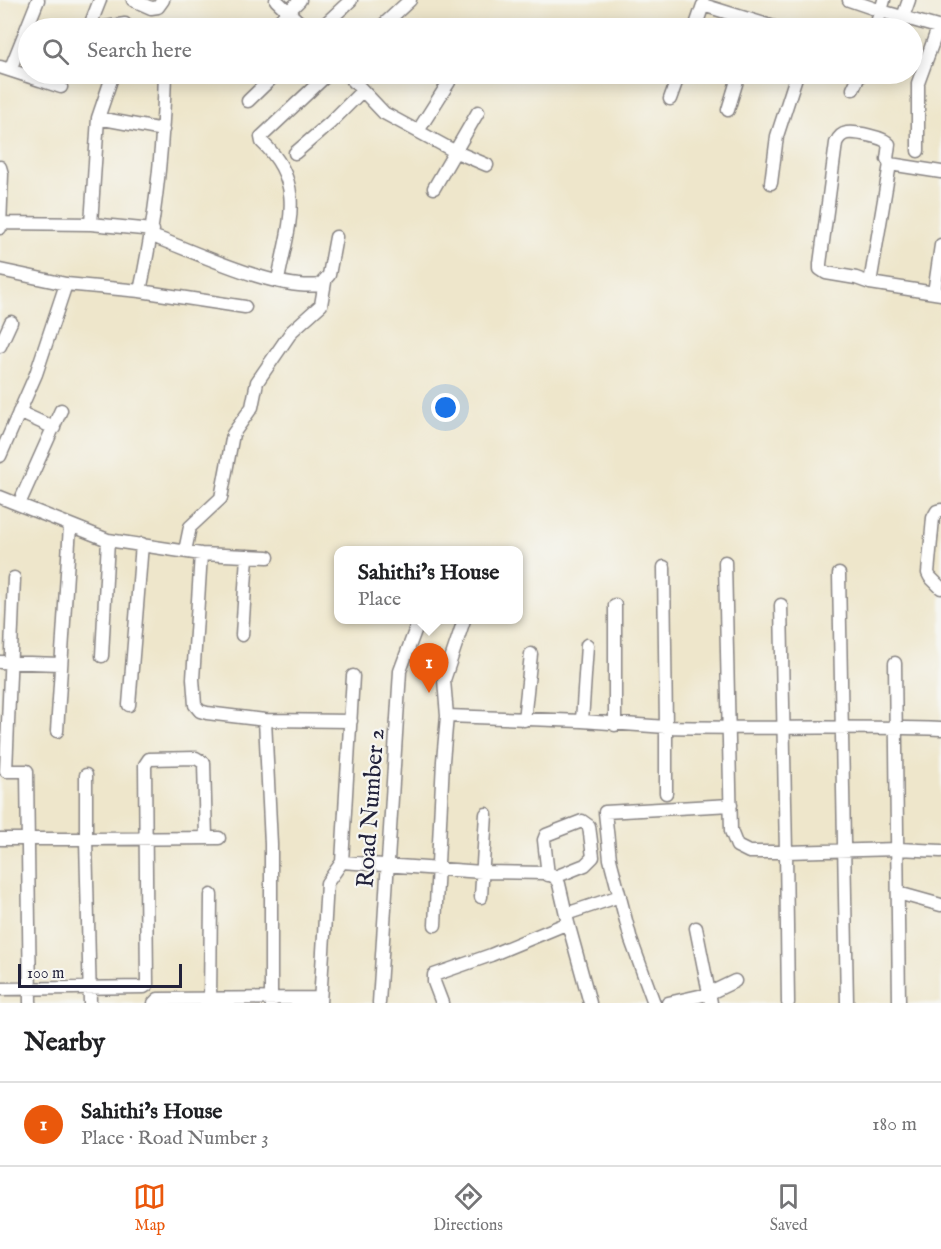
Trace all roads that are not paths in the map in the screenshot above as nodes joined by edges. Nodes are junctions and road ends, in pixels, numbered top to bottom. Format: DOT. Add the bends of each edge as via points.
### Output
graph roads {
  1 [pos="38,0"];
  2 [pos="100,0"];
  3 [pos="134,0"];
  4 [pos="163,0"];
  5 [pos="276,0"];
  6 [pos="300,0"];
  7 [pos="351,0"];
  8 [pos="410,0"];
  9 [pos="849,0"];
  10 [pos="909,0"];
  11 [pos="697,2"];
  12 [pos="882,5"];
  13 [pos="289,13"];
  14 [pos="903,17"];
  15 [pos="29,18"];
  16 [pos="93,18"];
  17 [pos="283,18"];
  18 [pos="294,18"];
  19 [pos="332,18"];
  20 [pos="391,18"];
  21 [pos="696,18"];
  22 [pos="736,18"];
  23 [pos="906,18"];
  24 [pos="923,23"];
  25 [pos="939,28"];
  26 [pos="18,42"];
  27 [pos="5,69"];
  28 [pos="923,70"];
  29 [pos="56,84"];
  30 [pos="110,84"];
  31 [pos="165,84"];
  32 [pos="266,84"];
  33 [pos="317,84"];
  34 [pos="356,84"];
  35 [pos="448,84"];
  36 [pos="675,84"];
  37 [pos="736,84"];
  38 [pos="793,84"];
  39 [pos="855,84"];
  40 [pos="918,84"];
  41 [pos="62,87"];
  42 [pos="853,89"];
  43 [pos="362,90"];
  44 [pos="670,99"];
  45 [pos="248,101"];
  46 [pos="728,110"];
  47 [pos="478,112"];
  48 [pos="98,118"];
  49 [pos="163,130"];
  50 [pos="418,131"];
  51 [pos="918,151"];
  52 [pos="456,152"];
  53 [pos="295,153"];
  54 [pos="890,164"];
  55 [pos="487,165"];
  56 [pos="0,167"];
  57 [pos="941,172"];
  58 [pos="771,183"];
  59 [pos="434,188"];
  60 [pos="90,224"];
  61 [pos="1,226"];
  62 [pos="152,233"];
  63 [pos="336,237"];
  64 [pos="941,245"];
  65 [pos="0,270"];
  66 [pos="276,281"];
  67 [pos="325,282"];
  68 [pos="870,283"];
  69 [pos="66,284"];
  70 [pos="140,291"];
  71 [pos="938,293"];
  72 [pos="245,307"];
  73 [pos="11,322"];
  74 [pos="0,346"];
  75 [pos="62,410"];
  76 [pos="19,412"];
  77 [pos="54,428"];
  78 [pos="0,456"];
  79 [pos="0,497"];
  80 [pos="19,504"];
  81 [pos="941,510"];
  82 [pos="70,526"];
  83 [pos="108,540"];
  84 [pos="142,544"];
  85 [pos="185,551"];
  86 [pos="201,554"];
  87 [pos="247,556"];
  88 [pos="268,557"];
  89 [pos="725,562"];
  90 [pos="664,567"];
  91 [pos="839,574"];
  92 [pos="14,578"];
  93 [pos="941,588"];
  94 [pos="780,605"];
  95 [pos="615,606"];
  96 [pos="417,624"];
  97 [pos="463,624"];
  98 [pos="242,635"];
  99 [pos="587,645"];
  100 [pos="531,654"];
  101 [pos="102,656"];
  102 [pos="5,662"];
  103 [pos="60,663"];
  104 [pos="895,663"];
  105 [pos="353,676"];
  106 [pos="129,705"];
  107 [pos="447,717"];
  108 [pos="265,720"];
  109 [pos="524,720"];
  110 [pos="351,721"];
  111 [pos="582,721"];
  112 [pos="615,725"];
  113 [pos="666,727"];
  114 [pos="843,727"];
  115 [pos="895,727"];
  116 [pos="728,729"];
  117 [pos="783,729"];
  118 [pos="941,729"];
  119 [pos="57,730"];
  120 [pos="86,775"];
  121 [pos="666,793"];
  122 [pos="730,805"];
  123 [pos="486,814"];
  124 [pos="147,838"];
  125 [pos="206,838"];
  126 [pos="219,838"];
  127 [pos="0,839"];
  128 [pos="27,839"];
  129 [pos="86,839"];
  130 [pos="898,849"];
  131 [pos="844,851"];
  132 [pos="941,851"];
  133 [pos="786,852"];
  134 [pos="342,862"];
  135 [pos="387,866"];
  136 [pos="437,869"];
  137 [pos="482,872"];
  138 [pos="551,876"];
  139 [pos="898,892"];
  140 [pos="211,894"];
  141 [pos="620,896"];
  142 [pos="481,897"];
  143 [pos="941,906"];
  144 [pos="567,918"];
  145 [pos="435,925"];
  146 [pos="696,928"];
  147 [pos="735,981"];
  148 [pos="89,987"];
  149 [pos="30,988"];
  150 [pos="0,989"];
  151 [pos="710,999"];
  152 [pos="271,1000"];
  153 [pos="320,1000"];
  154 [pos="210,1001"];
  155 [pos="30,1003"];
  156 [pos="90,1003"];
  157 [pos="154,1003"];
  158 [pos="380,1003"];
  159 [pos="442,1003"];
  160 [pos="590,1003"];
  161 [pos="654,1003"];
  162 [pos="668,1003"];
  163 [pos="788,1003"];
  164 [pos="847,1003"];
  165 [pos="899,1003"];
  1 -- 15 [label="street"];
  2 -- 16 [label="street"];
  3 -- 4 [label="street" via="151,8 158,7"];
  5 -- 13 [label="street"];
  6 -- 13 [label="street"];
  7 -- 19 [label="street"];
  8 -- 20 [label="street"];
  9 -- 12 [label="street"];
  10 -- 14 [label="street"];
  11 -- 21 [label="street"];
  11 -- 22 [label="street"];
  12 -- 14 [label="street"];
  13 -- 17 [label="street"];
  13 -- 18 [label="street"];
  14 -- 23 [label="street"];
  24 -- 25 [label="street"];
  25 -- 28 [label="street"];
  26 -- 27 [label="street"];
  29 -- 41 [label="street"];
  30 -- 48 [label="street"];
  31 -- 49 [label="street"];
  32 -- 45 [label="street"];
  33 -- 66 [label="street" via="261,137 283,168 292,195"];
  34 -- 43 [label="street"];
  35 -- 50 [label="street"];
  36 -- 44 [label="street"];
  37 -- 46 [label="street"];
  38 -- 58 [label="street" via="777,136"];
  39 -- 42 [label="street"];
  40 -- 51 [label="street"];
  43 -- 50 [label="street" via="384,112"];
  43 -- 53 [label="street"];
  47 -- 52 [label="street"];
  48 -- 49 [label="street"];
  48 -- 60 [label="street"];
  49 -- 62 [label="street"];
  50 -- 52 [label="street"];
  52 -- 55 [label="street"];
  52 -- 59 [label="street"];
  54 -- 57 [label="street"];
  54 -- 68 [label="street"];
  54 -- 68 [label="street" via="889,144 884,138 846,133 836,143 820,269"];
  56 -- 61 [label="street"];
  60 -- 61 [label="street"];
  60 -- 62 [label="street"];
  62 -- 66 [label="street"];
  62 -- 70 [label="street"];
  63 -- 67 [label="street"];
  64 -- 71 [label="street"];
  65 -- 69 [label="street"];
  66 -- 67 [label="street" via="312,286"];
  67 -- 85 [label="street" via="321,305 292,331 257,382 252,407 234,434 221,498 190,526"];
  68 -- 71 [label="street"];
  69 -- 70 [label="street"];
  69 -- 76 [label="street"];
  70 -- 72 [label="street"];
  73 -- 74 [label="street"];
  75 -- 77 [label="street"];
  76 -- 77 [label="street"];
  76 -- 78 [label="street"];
  77 -- 80 [label="street"];
  79 -- 80 [label="street"];
  80 -- 82 [label="street"];
  81 -- 93 [label="street" via="933,518 928,573"];
  82 -- 83 [label="street"];
  82 -- 103 [label="street"];
  83 -- 84 [label="street"];
  83 -- 101 [label="street"];
  84 -- 85 [label="street"];
  84 -- 106 [label="street"];
  85 -- 86 [label="street"];
  86 -- 87 [label="street"];
  86 -- 108 [label="street" via="193,679 195,705 207,713"];
  87 -- 88 [label="street"];
  87 -- 98 [label="street"];
  89 -- 116 [label="street"];
  90 -- 113 [label="street"];
  91 -- 114 [label="street"];
  92 -- 102 [label="street"];
  94 -- 117 [label="street"];
  95 -- 112 [label="street"];
  96 -- 135 [label="street, Road Number 2" via="400,671"];
  97 -- 107 [label="street" via="444,680"];
  99 -- 111 [label="street"];
  100 -- 109 [label="street"];
  102 -- 103 [label="street"];
  102 -- 128 [label="street" via="6,771 27,771"];
  103 -- 119 [label="street"];
  104 -- 115 [label="street"];
  105 -- 110 [label="street"];
  107 -- 109 [label="street"];
  107 -- 136 [label="street"];
  108 -- 110 [label="street"];
  108 -- 152 [label="street" via="271,843"];
  109 -- 111 [label="street"];
  110 -- 134 [label="street"];
  111 -- 112 [label="street"];
  112 -- 113 [label="street"];
  113 -- 116 [label="street"];
  113 -- 121 [label="street"];
  114 -- 115 [label="street"];
  114 -- 117 [label="street"];
  114 -- 131 [label="street"];
  115 -- 118 [label="street"];
  115 -- 130 [label="street"];
  116 -- 117 [label="street"];
  116 -- 122 [label="street"];
  117 -- 133 [label="street"];
  120 -- 129 [label="street"];
  122 -- 133 [label="street" via="731,831 737,846 749,852"];
  122 -- 141 [label="street" via="605,812 610,859"];
  123 -- 137 [label="street"];
  124 -- 125 [label="street"];
  124 -- 125 [label="street" via="146,763 149,759 196,758 205,767"];
  124 -- 129 [label="street"];
  124 -- 148 [label="street" via="148,983 144,987"];
  125 -- 126 [label="street"];
  127 -- 128 [label="street"];
  128 -- 129 [label="street"];
  128 -- 149 [label="street"];
  129 -- 148 [label="street"];
  130 -- 131 [label="street"];
  130 -- 132 [label="street"];
  130 -- 139 [label="street"];
  131 -- 133 [label="street"];
  131 -- 164 [label="street"];
  133 -- 163 [label="street"];
  134 -- 135 [label="street"];
  134 -- 153 [label="street" via="327,883"];
  135 -- 136 [label="street"];
  135 -- 158 [label="street, Road Number 2"];
  136 -- 137 [label="street"];
  136 -- 145 [label="street"];
  137 -- 138 [label="street"];
  137 -- 142 [label="street"];
  138 -- 138 [label="street" via="546,835 585,822 589,825 593,857 585,865"];
  138 -- 144 [label="street" via="559,884"];
  139 -- 143 [label="street"];
  139 -- 165 [label="street"];
  140 -- 154 [label="street"];
  141 -- 144 [label="street"];
  141 -- 161 [label="street"];
  144 -- 159 [label="street" via="491,955 434,975"];
  144 -- 160 [label="street"];
  146 -- 151 [label="street"];
  147 -- 151 [label="street"];
  148 -- 149 [label="street"];
  148 -- 156 [label="street"];
  149 -- 150 [label="street"];
  149 -- 155 [label="street"];
  151 -- 162 [label="street"];
  152 -- 153 [label="street"];
  152 -- 154 [label="street"];
  154 -- 157 [label="street" via="158,999"];
}
